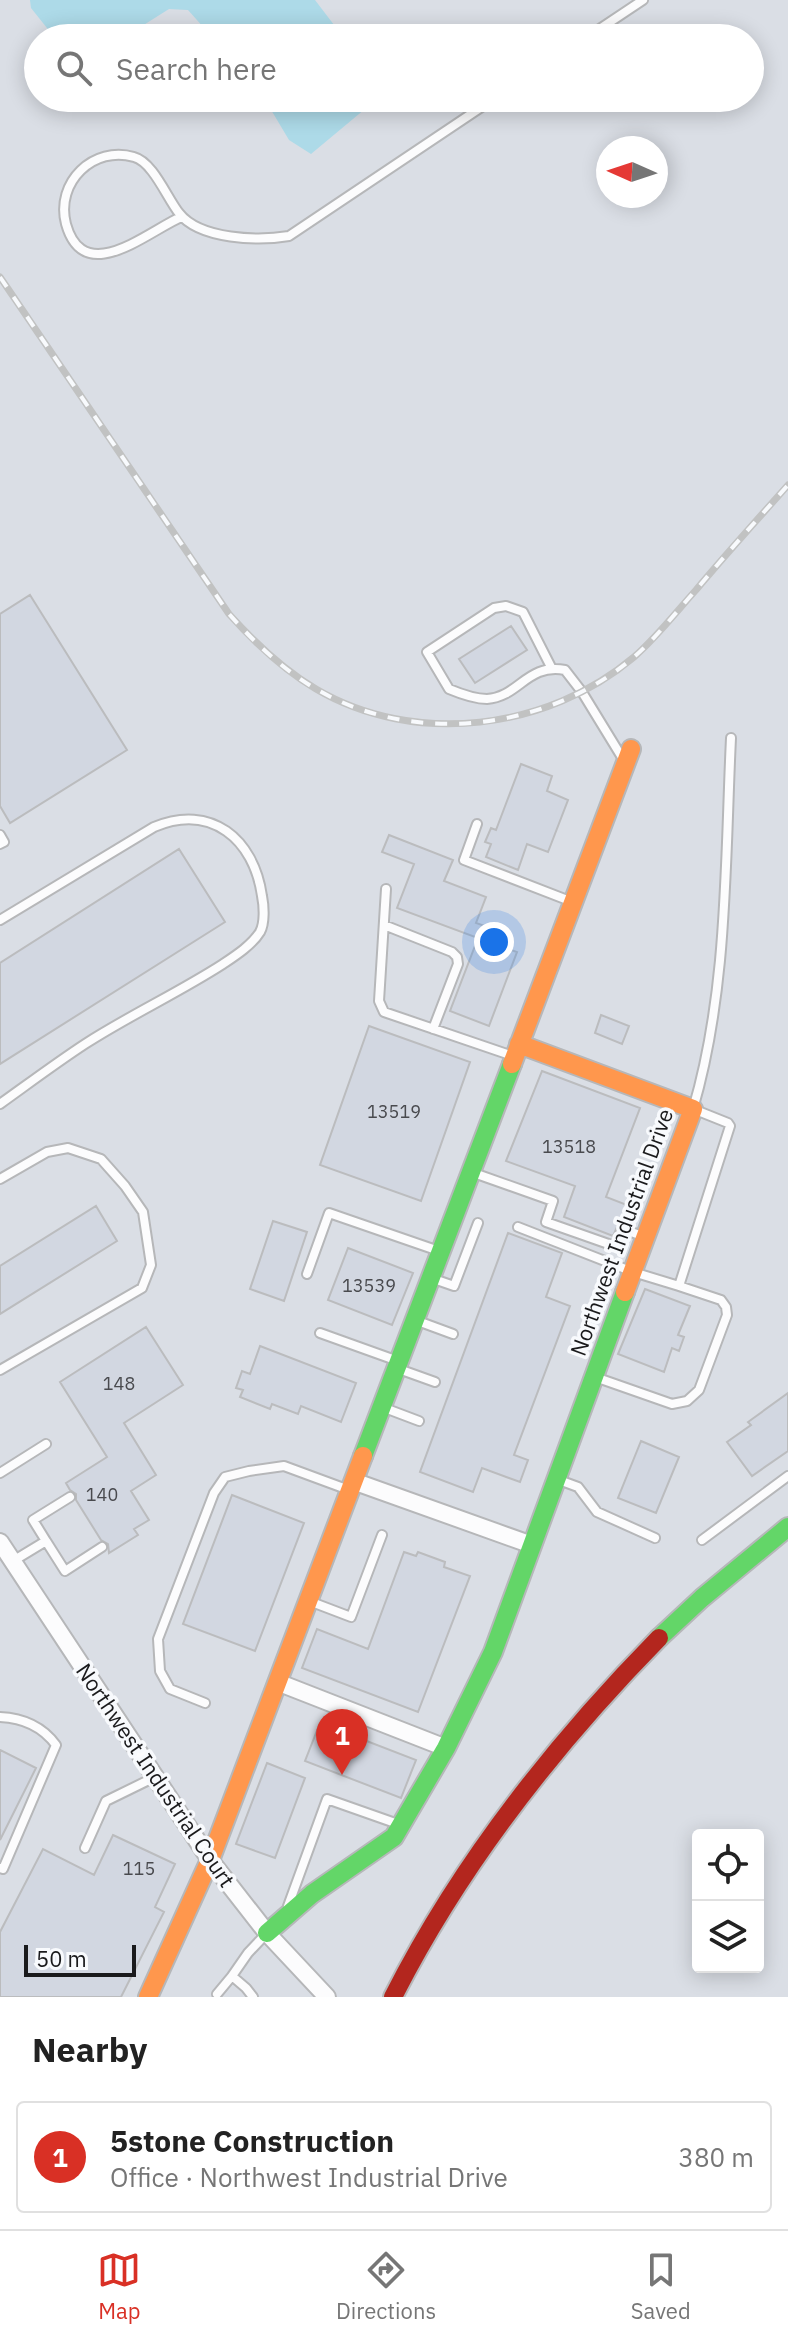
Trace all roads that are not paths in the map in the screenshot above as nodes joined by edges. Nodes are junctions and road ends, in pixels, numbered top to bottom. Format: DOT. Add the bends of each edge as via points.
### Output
graph roads {
  1 [pos="643,0"];
  2 [pos="607,24"];
  3 [pos="474,112"];
  4 [pos="181,217"];
  5 [pos="551,667"];
  6 [pos="731,738"];
  7 [pos="628,756"];
  8 [pos="477,824"];
  9 [pos="0,835"];
  10 [pos="0,844"];
  11 [pos="386,889"];
  12 [pos="573,903"];
  13 [pos="0,920"];
  14 [pos="384,925"];
  15 [pos="433,1029"];
  16 [pos="516,1050"];
  17 [pos="0,1104"];
  18 [pos="693,1109"];
  19 [pos="470,1172"];
  20 [pos="0,1179"];
  21 [pos="478,1223"];
  22 [pos="518,1227"];
  23 [pos="646,1238"];
  24 [pos="440,1251"];
  25 [pos="633,1272"];
  26 [pos="307,1274"];
  27 [pos="430,1278"];
  28 [pos="679,1286"];
  29 [pos="414,1320"];
  30 [pos="320,1333"];
  31 [pos="453,1334"];
  32 [pos="397,1365"];
  33 [pos="0,1370"];
  34 [pos="595,1377"];
  35 [pos="435,1382"];
  36 [pos="381,1407"];
  37 [pos="419,1421"];
  38 [pos="46,1444"];
  39 [pos="0,1473"];
  40 [pos="788,1476"];
  41 [pos="557,1479"];
  42 [pos="351,1486"];
  43 [pos="70,1497"];
  44 [pos="788,1527"];
  45 [pos="382,1535"];
  46 [pos="655,1538"];
  47 [pos="702,1540"];
  48 [pos="46,1541"];
  49 [pos="0,1542"];
  50 [pos="532,1545"];
  51 [pos="102,1547"];
  52 [pos="13,1561"];
  53 [pos="308,1601"];
  54 [pos="277,1682"];
  55 [pos="205,1703"];
  56 [pos="0,1717"];
  57 [pos="446,1748"];
  58 [pos="155,1777"];
  59 [pos="401,1825"];
  60 [pos="85,1848"];
  61 [pos="210,1860"];
  62 [pos="0,1868"];
  63 [pos="284,1918"];
  64 [pos="267,1933"];
  65 [pos="232,1976"];
  66 [pos="217,1994"];
  67 [pos="148,1997"];
  68 [pos="253,1997"];
  69 [pos="327,1997"];
  70 [pos="393,1997"];
  1 -- 2 [label="lane"];
  3 -- 4 [label="lane" via="289,236 252,239 218,234"];
  4 -- 4 [label="lane" via="113,252 91,254 68,230 66,197 73,178 95,160 104,155 137,157"];
  5 -- 5 [label="lane" via="505,694 478,698 449,689 427,652 494,608 506,606 523,612"];
  5 -- 7 [label="lane" via="565,670"];
  6 -- 18 [label="lane" via="720,963 703,1077"];
  7 -- 12 [label="street"];
  8 -- 12 [label="lane" via="464,860"];
  9 -- 10 [label="lane"];
  11 -- 14 [label="lane"];
  12 -- 16 [label="street"];
  13 -- 17 [label="lane" via="175,818 204,821 227,831 249,853 264,907 260,931 240,953 86,1043"];
  14 -- 15 [label="lane" via="379,1001 384,1012"];
  14 -- 15 [label="lane" via="457,957"];
  15 -- 16 [label="lane"];
  16 -- 18 [label="street, Northwest Industrial Drive"];
  16 -- 19 [label="street"];
  18 -- 23 [label="street, Northwest Industrial Drive"];
  18 -- 28 [label="lane" via="730,1126"];
  19 -- 23 [label="lane" via="553,1201 546,1222 617,1247 623,1229"];
  19 -- 24 [label="street"];
  20 -- 33 [label="lane" via="47,1152 68,1148 101,1159 143,1212 151,1265 142,1288"];
  21 -- 27 [label="lane" via="454,1286"];
  22 -- 25 [label="lane"];
  23 -- 25 [label="street, Northwest Industrial Drive"];
  24 -- 26 [label="lane" via="329,1213"];
  24 -- 27 [label="street"];
  25 -- 28 [label="lane"];
  25 -- 34 [label="street, Northwest Industrial Drive"];
  27 -- 29 [label="street"];
  28 -- 34 [label="lane" via="721,1300 727,1311 696,1395 672,1404"];
  29 -- 31 [label="lane"];
  29 -- 32 [label="street"];
  30 -- 32 [label="lane"];
  32 -- 35 [label="lane"];
  32 -- 36 [label="street"];
  34 -- 41 [label="street, Northwest Industrial Drive"];
  36 -- 37 [label="lane"];
  36 -- 42 [label="street"];
  38 -- 39 [label="lane"];
  40 -- 47 [label="lane"];
  41 -- 46 [label="lane" via="578,1487 597,1512"];
  41 -- 50 [label="street, Northwest Industrial Drive"];
  42 -- 50 [label="street"];
  42 -- 53 [label="street"];
  42 -- 55 [label="lane" via="284,1466 225,1477 214,1493 158,1639 160,1671 170,1689"];
  43 -- 48 [label="lane" via="33,1520"];
  44 -- 70 [label="street" via="669,1627 568,1735 475,1859"];
  45 -- 53 [label="lane" via="351,1617"];
  48 -- 51 [label="lane" via="65,1571"];
  48 -- 52 [label="lane"];
  49 -- 52 [label="street, Northwest Industrial Court"];
  50 -- 57 [label="street, Northwest Industrial Drive" via="493,1652"];
  52 -- 58 [label="street, Northwest Industrial Court"];
  53 -- 54 [label="street"];
  54 -- 57 [label="street"];
  54 -- 61 [label="street"];
  56 -- 62 [label="lane" via="28,1722 56,1745"];
  57 -- 59 [label="street, Northwest Industrial Drive"];
  58 -- 60 [label="lane" via="106,1801"];
  58 -- 61 [label="street, Northwest Industrial Court"];
  59 -- 63 [label="street, Northwest Industrial Drive" via="394,1837"];
  59 -- 63 [label="lane" via="327,1799"];
  61 -- 64 [label="street, Northwest Industrial Court"];
  61 -- 67 [label="street"];
  63 -- 64 [label="street, Northwest Industrial Drive"];
  64 -- 65 [label="lane"];
  64 -- 69 [label="street, Northwest Industrial Court"];
  65 -- 66 [label="lane"];
  65 -- 68 [label="lane"];
}
